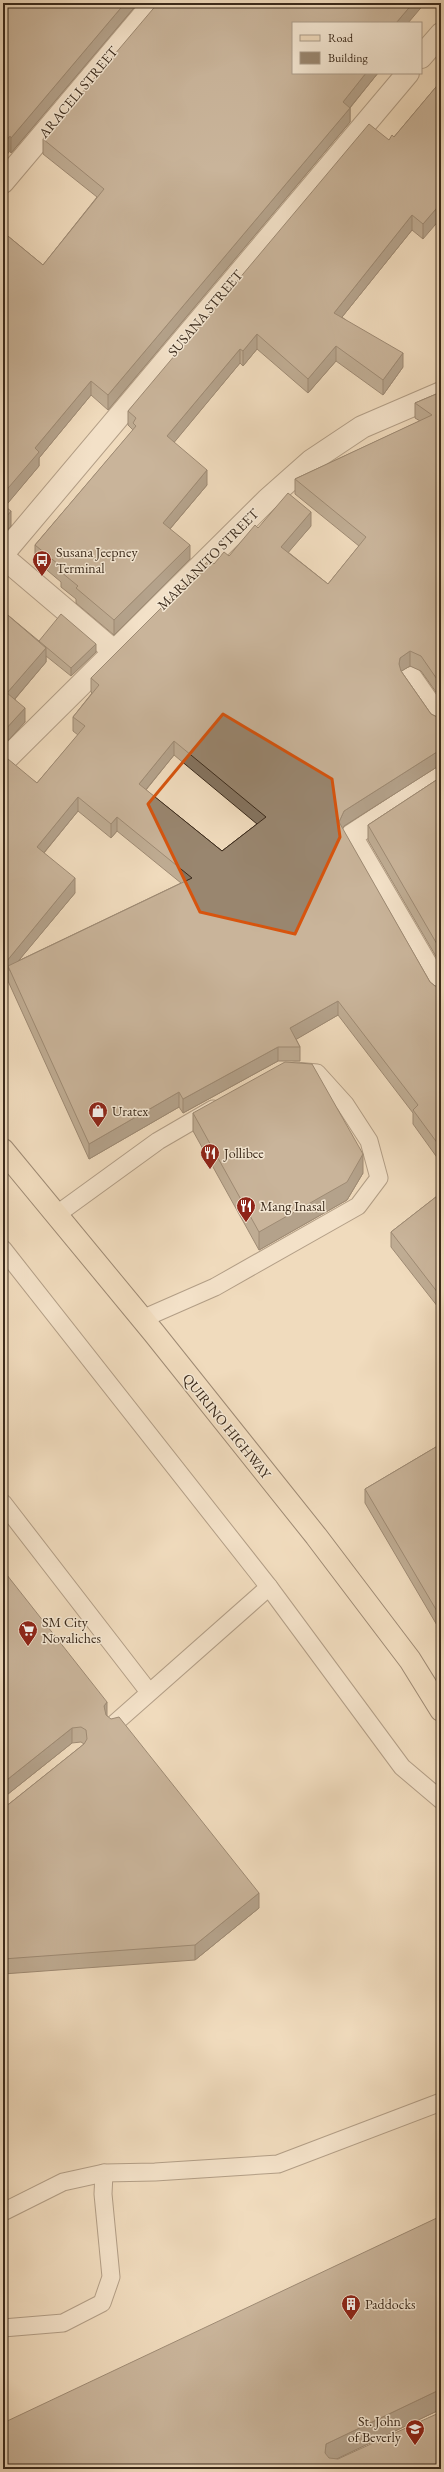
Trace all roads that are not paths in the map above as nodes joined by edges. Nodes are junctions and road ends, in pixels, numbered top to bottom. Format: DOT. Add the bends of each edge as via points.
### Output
graph roads {
  1 [pos="154,3"];
  2 [pos="441,34"];
  3 [pos="422,57"];
  4 [pos="407,74"];
  5 [pos="3,182"];
  6 [pos="440,394"];
  7 [pos="3,554"];
  8 [pos="3,558"];
  9 [pos="115,652"];
  10 [pos="411,678"];
  11 [pos="441,721"];
  12 [pos="3,762"];
  13 [pos="441,777"];
  14 [pos="441,990"];
  15 [pos="276,1074"];
  16 [pos="228,1100"];
  17 [pos="3,1150"];
  18 [pos="56,1215"];
  19 [pos="3,1249"];
  20 [pos="142,1319"];
  21 [pos="3,1503"];
  22 [pos="269,1587"];
  23 [pos="149,1692"];
  24 [pos="441,1708"];
  25 [pos="114,1724"];
  26 [pos="441,1800"];
  27 [pos="441,2102"];
  28 [pos="104,2173"];
  29 [pos="3,2212"];
  30 [pos="3,2328"];
  1 -- 5 [label="street, ARACELI STREET"];
  2 -- 3 [label="street"];
  4 -- 7 [label="street, SUSANA STREET"];
  6 -- 9 [label="street, MARIANITO STREET" via="362,427 311,461 267,500"];
  8 -- 9 [label="street"];
  9 -- 12 [label="street, MARIANITO STREET"];
  10 -- 11 [label="street"];
  13 -- 14 [label="street" via="351,836"];
  15 -- 20 [label="lane" via="283,1070 317,1073 345,1104 369,1140 379,1178 358,1206 214,1287"];
  16 -- 18 [label="lane" via="174,1130"];
  17 -- 18 [label="main road, QUIRINO HIGHWAY"];
  18 -- 20 [label="main road, QUIRINO HIGHWAY"];
  19 -- 22 [label="lane"];
  20 -- 24 [label="main road, QUIRINO HIGHWAY" via="316,1536 410,1660"];
  21 -- 23 [label="lane"];
  22 -- 23 [label="lane"];
  22 -- 26 [label="lane" via="402,1767"];
  23 -- 25 [label="lane"];
  27 -- 28 [label="lane" via="278,2164"];
  28 -- 29 [label="lane" via="63,2182"];
  28 -- 30 [label="lane" via="102,2194 111,2277 102,2302 63,2323"];
}
